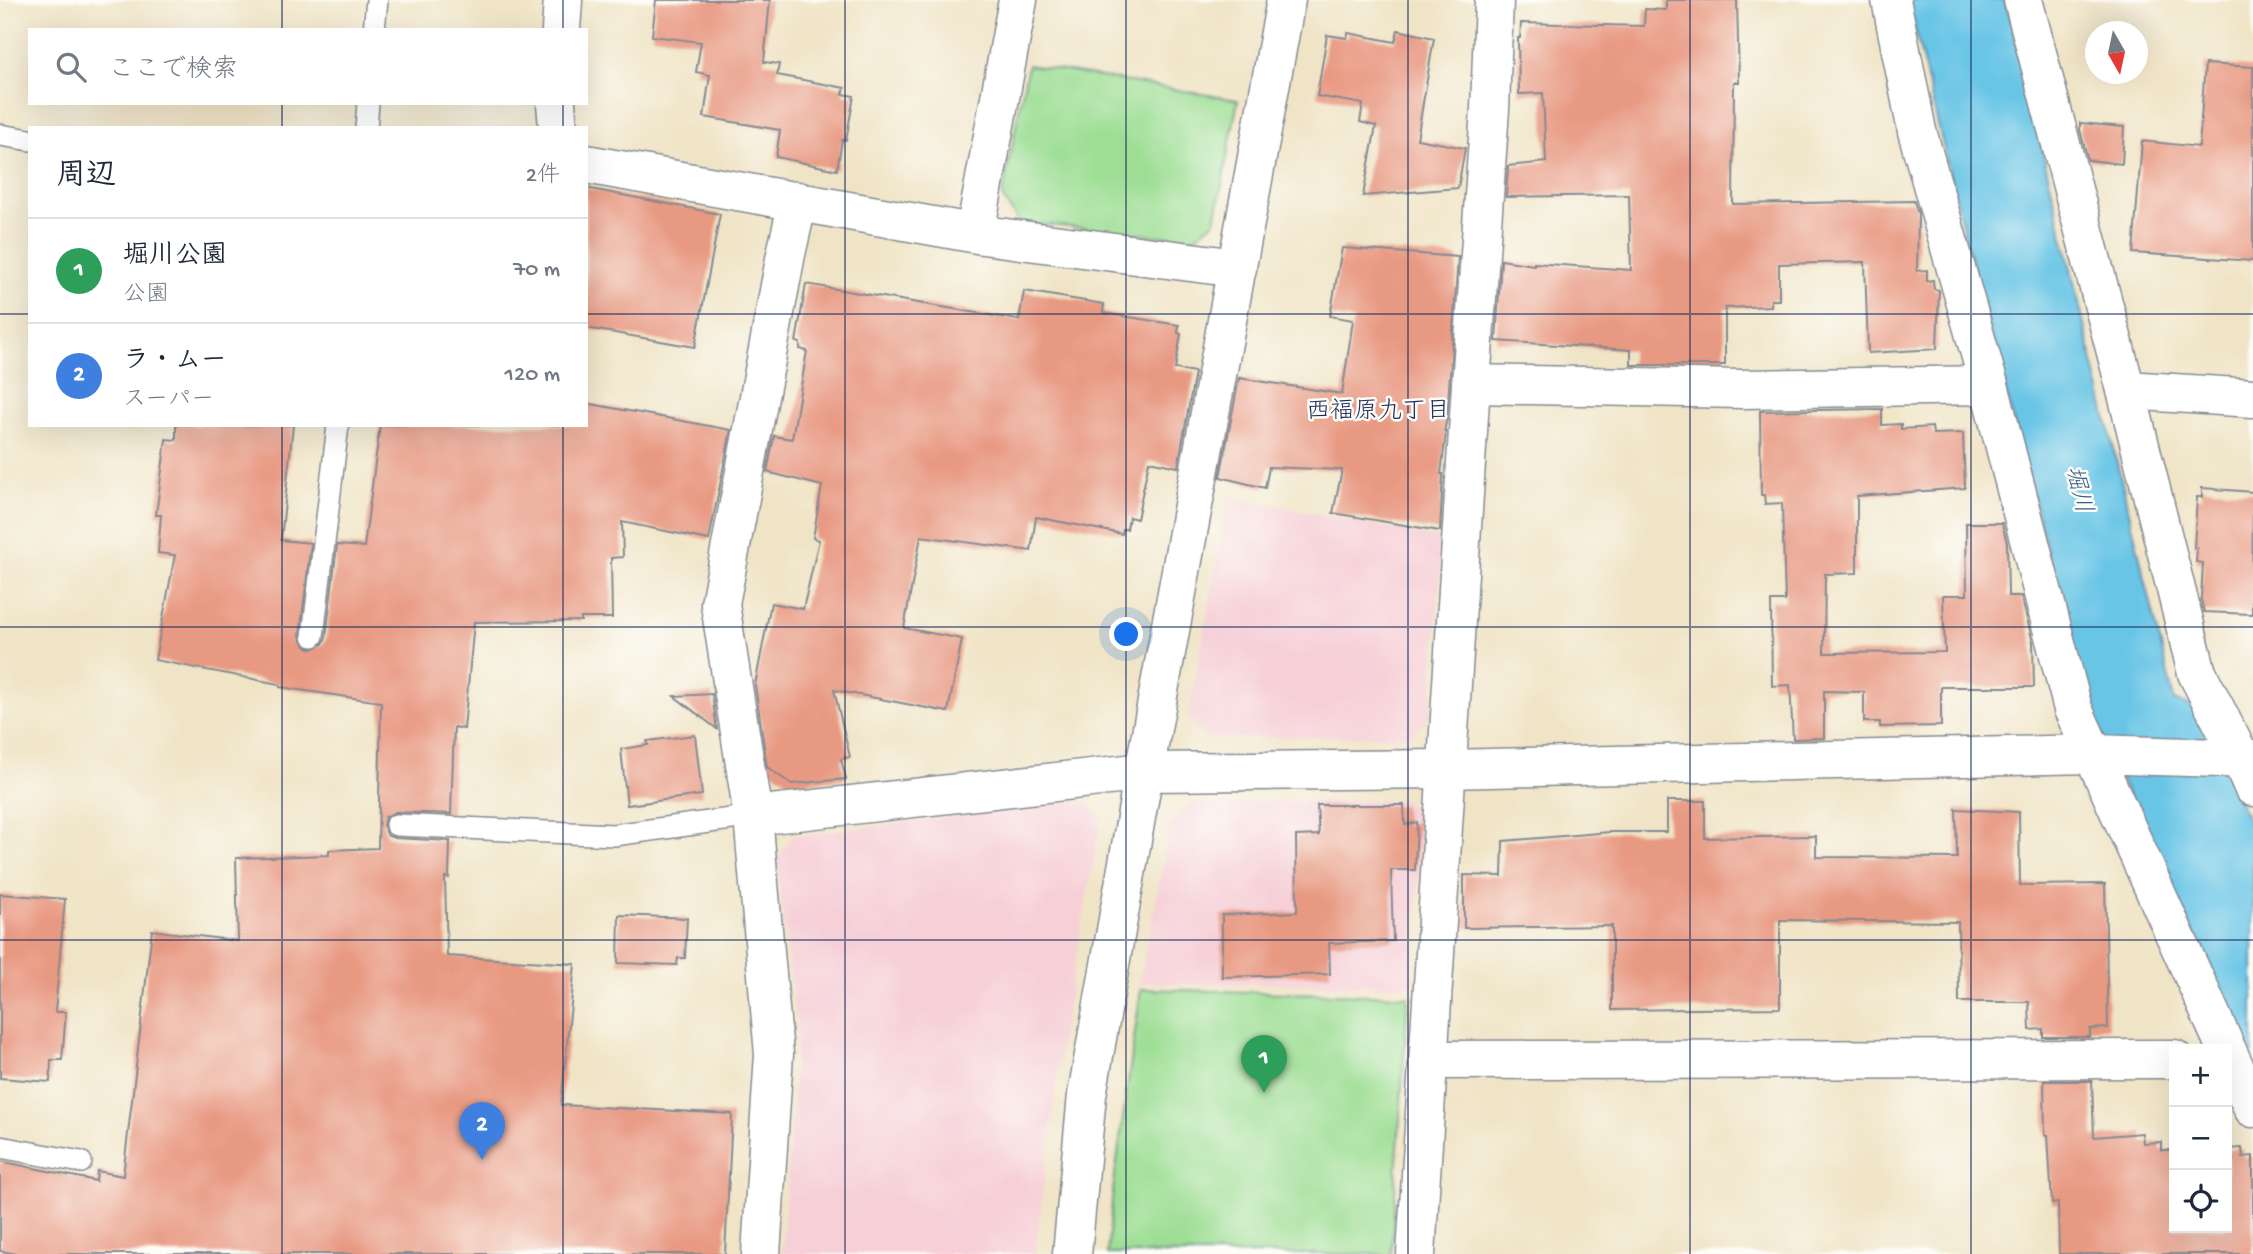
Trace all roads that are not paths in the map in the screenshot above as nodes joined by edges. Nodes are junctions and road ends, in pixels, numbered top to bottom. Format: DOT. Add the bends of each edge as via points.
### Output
graph roads {
  1 [pos="377,0"];
  2 [pos="563,0"];
  3 [pos="1018,0"];
  4 [pos="1286,0"];
  5 [pos="1494,0"];
  6 [pos="1891,0"];
  7 [pos="2023,0"];
  8 [pos="374,28"];
  9 [pos="561,28"];
  10 [pos="368,105"];
  11 [pos="556,105"];
  12 [pos="366,126"];
  13 [pos="558,126"];
  14 [pos="0,135"];
  15 [pos="28,140"];
  16 [pos="588,164"];
  17 [pos="798,201"];
  18 [pos="975,233"];
  19 [pos="1237,268"];
  20 [pos="1471,384"];
  21 [pos="1989,385"];
  22 [pos="2126,390"];
  23 [pos="2253,398"];
  24 [pos="338,427"];
  25 [pos="313,636"];
  26 [pos="2093,754"];
  27 [pos="1446,769"];
  28 [pos="2249,769"];
  29 [pos="1144,772"];
  30 [pos="753,816"];
  31 [pos="396,825"];
  32 [pos="2222,1044"];
  33 [pos="2169,1059"];
  34 [pos="1430,1060"];
  35 [pos="2232,1065"];
  36 [pos="2253,1108"];
  37 [pos="0,1147"];
  38 [pos="81,1162"];
  39 [pos="761,1254"];
  40 [pos="1072,1254"];
  41 [pos="1416,1254"];
  1 -- 8 [label="lane"];
  2 -- 9 [label="street"];
  3 -- 18 [label="street"];
  4 -- 19 [label="street"];
  5 -- 20 [label="street"];
  6 -- 21 [label="street" via="1917,131"];
  7 -- 22 [label="street"];
  10 -- 12 [label="lane"];
  11 -- 13 [label="street"];
  14 -- 15 [label="lane"];
  16 -- 17 [label="street"];
  17 -- 18 [label="street"];
  17 -- 30 [label="street" via="720,604"];
  18 -- 19 [label="street"];
  19 -- 29 [label="street"];
  20 -- 21 [label="street" via="1742,389"];
  20 -- 27 [label="street"];
  21 -- 26 [label="street" via="2073,709"];
  22 -- 23 [label="street"];
  22 -- 28 [label="street" via="2197,673"];
  24 -- 25 [label="lane"];
  26 -- 27 [label="street"];
  26 -- 28 [label="street"];
  26 -- 32 [label="street"];
  27 -- 29 [label="street"];
  27 -- 34 [label="street"];
  29 -- 30 [label="street"];
  29 -- 40 [label="street" via="1087,1094"];
  30 -- 31 [label="lane" via="614,835"];
  30 -- 39 [label="street" via="774,1054"];
  33 -- 34 [label="street"];
  34 -- 41 [label="street"];
  35 -- 36 [label="street"];
  37 -- 38 [label="lane"];
}
